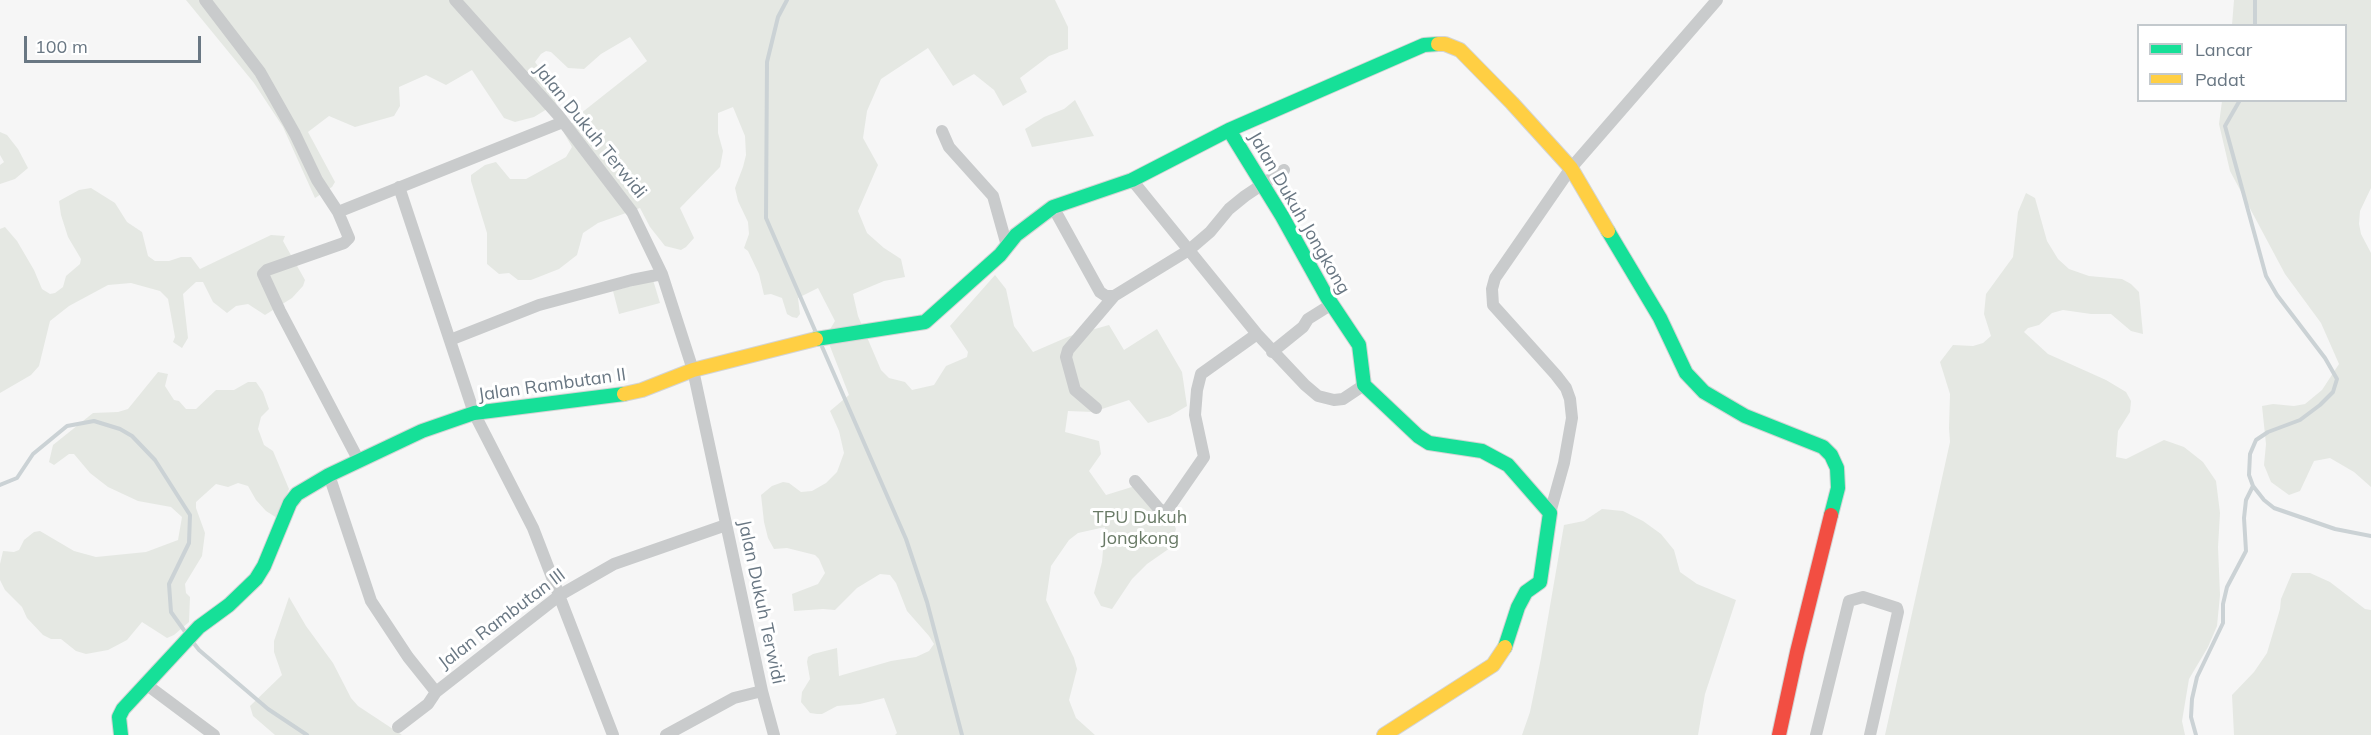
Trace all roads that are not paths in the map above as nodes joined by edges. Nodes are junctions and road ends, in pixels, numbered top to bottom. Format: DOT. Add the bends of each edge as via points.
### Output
graph roads {
  1 [pos="205,0"];
  2 [pos="455,0"];
  3 [pos="1716,0"];
  4 [pos="564,122"];
  5 [pos="1229,130"];
  6 [pos="942,131"];
  7 [pos="1571,168"];
  8 [pos="1284,170"];
  9 [pos="1132,180"];
  10 [pos="1262,184"];
  11 [pos="399,187"];
  12 [pos="1053,207"];
  13 [pos="338,212"];
  14 [pos="1007,246"];
  15 [pos="1189,250"];
  16 [pos="662,274"];
  17 [pos="1114,296"];
  18 [pos="1332,304"];
  19 [pos="1257,334"];
  20 [pos="450,340"];
  21 [pos="1272,351"];
  22 [pos="693,370"];
  23 [pos="1364,385"];
  24 [pos="1096,408"];
  25 [pos="474,413"];
  26 [pos="359,461"];
  27 [pos="329,475"];
  28 [pos="1135,481"];
  29 [pos="1550,513"];
  30 [pos="726,525"];
  31 [pos="560,595"];
  32 [pos="147,685"];
  33 [pos="762,691"];
  34 [pos="436,692"];
  35 [pos="398,727"];
  36 [pos="121,735"];
  37 [pos="214,735"];
  38 [pos="613,735"];
  39 [pos="666,735"];
  40 [pos="774,735"];
  41 [pos="1384,735"];
  42 [pos="1779,735"];
  43 [pos="1816,735"];
  44 [pos="1870,735"];
  1 -- 13 [label="street" via="260,72"];
  2 -- 4 [label="street, Jalan Dukuh Terwidi"];
  3 -- 7 [label="street"];
  4 -- 11 [label="street"];
  4 -- 16 [label="street, Jalan Dukuh Terwidi" via="632,212"];
  5 -- 7 [label="street" via="1424,45 1445,44 1460,50"];
  5 -- 9 [label="street, Jalan Dukuh Jongkong"];
  5 -- 10 [label="street, Jalan Dukuh Jongkong"];
  6 -- 14 [label="street" via="949,147 993,196"];
  7 -- 29 [label="street" via="1495,278 1492,289 1493,304 1556,375 1570,399 1572,418"];
  7 -- 42 [label="street" via="1660,318 1686,373 1704,392 1745,416 1823,447 1837,468 1838,488"];
  8 -- 10 [label="street"];
  9 -- 12 [label="street, Jalan Dukuh Jongkong"];
  9 -- 15 [label="street"];
  10 -- 15 [label="street" via="1229,209"];
  10 -- 18 [label="street, Jalan Dukuh Jongkong"];
  11 -- 13 [label="street"];
  11 -- 20 [label="street"];
  12 -- 14 [label="street, Jalan Dukuh Jongkong"];
  12 -- 17 [label="street" via="1100,292"];
  13 -- 26 [label="street" via="347,241 267,270 263,278"];
  14 -- 22 [label="street, Jalan Dukuh Jongkong" via="925,322 809,340"];
  15 -- 17 [label="street"];
  15 -- 19 [label="street"];
  16 -- 20 [label="street" via="539,305"];
  16 -- 22 [label="street, Jalan Dukuh Terwidi"];
  17 -- 24 [label="street" via="1066,357 1075,390"];
  18 -- 21 [label="street"];
  18 -- 23 [label="street, Jalan Dukuh Jongkong" via="1359,345"];
  19 -- 21 [label="street"];
  19 -- 28 [label="street" via="1201,374 1195,415 1204,457 1168,509 1158,509"];
  20 -- 25 [label="street"];
  21 -- 23 [label="street" via="1324,399 1343,399"];
  22 -- 25 [label="street, Jalan Rambutan II" via="617,396"];
  22 -- 30 [label="street, Jalan Dukuh Terwidi"];
  23 -- 29 [label="street" via="1429,443 1482,451 1508,465"];
  25 -- 26 [label="street, Jalan Rambutan II" via="422,431"];
  25 -- 31 [label="street" via="533,528"];
  26 -- 27 [label="street, Jalan Rambutan II"];
  27 -- 32 [label="street, Jalan Rambutan II" via="297,494 290,503 256,579 199,627"];
  27 -- 34 [label="street" via="371,601"];
  29 -- 41 [label="street" via="1540,582 1526,592 1500,657"];
  30 -- 31 [label="street, Jalan Rambutan III" via="614,564"];
  30 -- 33 [label="street, Jalan Dukuh Terwidi"];
  31 -- 34 [label="street, Jalan Rambutan III"];
  31 -- 38 [label="street"];
  32 -- 36 [label="street" via="123,709 119,717"];
  32 -- 37 [label="street"];
  33 -- 39 [label="street" via="734,698"];
  33 -- 40 [label="street, Jalan Dukuh Terwidi"];
  34 -- 35 [label="street, Jalan Rambutan III" via="428,705"];
  43 -- 44 [label="street" via="1849,602 1863,597 1897,608 1898,612"];
}
